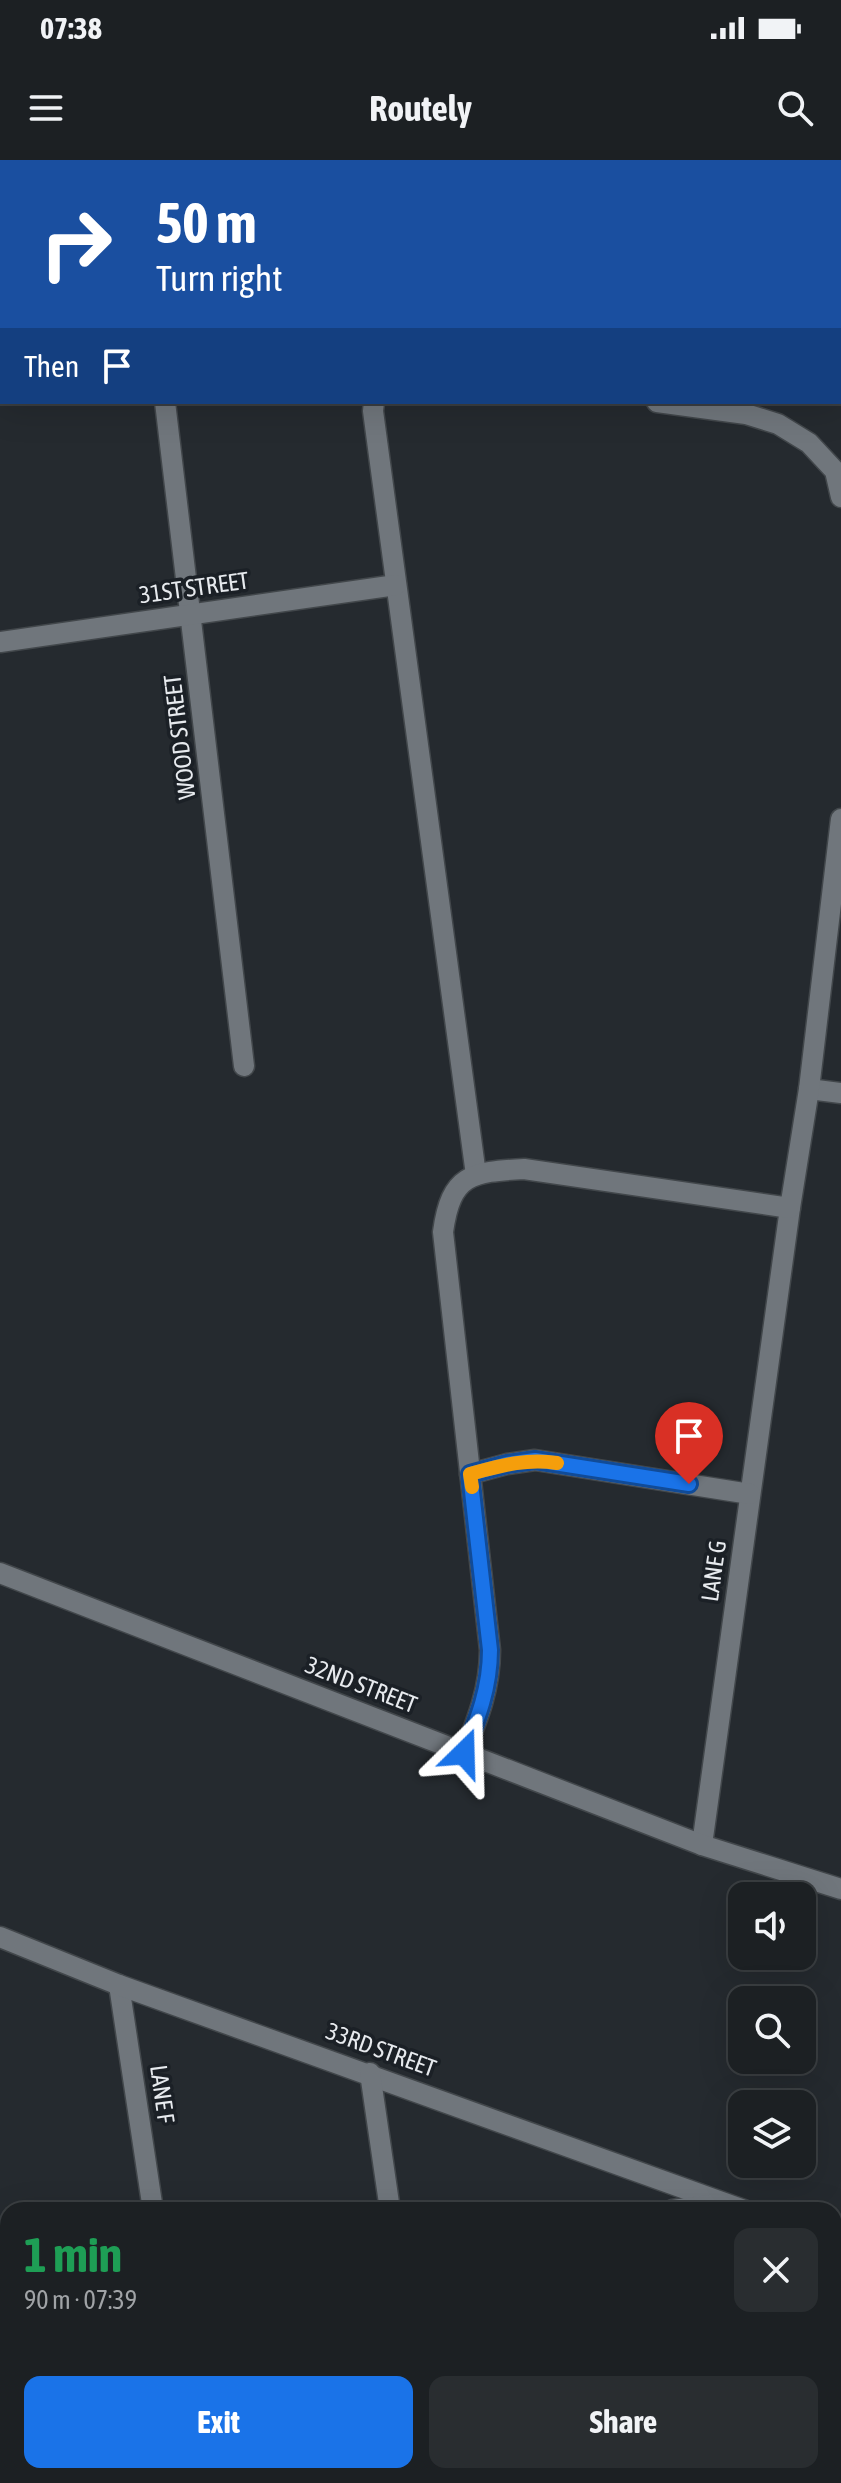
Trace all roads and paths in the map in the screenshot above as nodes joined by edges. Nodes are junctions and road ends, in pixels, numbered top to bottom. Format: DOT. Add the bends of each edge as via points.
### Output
graph roads {
  1 [pos="165,404"];
  2 [pos="374,404"];
  3 [pos="672,404"];
  4 [pos="841,497"];
  5 [pos="396,585"];
  6 [pos="192,614"];
  7 [pos="0,642"];
  8 [pos="841,819"];
  9 [pos="244,1066"];
  10 [pos="809,1089"];
  11 [pos="841,1093"];
  12 [pos="476,1175"];
  13 [pos="790,1208"];
  14 [pos="470,1474"];
  15 [pos="750,1494"];
  16 [pos="0,1573"];
  17 [pos="464,1753"];
  18 [pos="702,1845"];
  19 [pos="841,1889"];
  20 [pos="0,1937"];
  21 [pos="119,1985"];
  22 [pos="370,2073"];
  23 [pos="152,2202"];
  24 [pos="389,2202"];
  25 [pos="718,2202"];
  1 -- 6 [label="street, WOOD STREET"];
  2 -- 5 [label="street"];
  3 -- 4 [label="street" via="778,424 809,443 835,471"];
  5 -- 6 [label="street, 31ST STREET"];
  5 -- 12 [label="street"];
  6 -- 7 [label="street, 31ST STREET"];
  6 -- 9 [label="street, WOOD STREET"];
  8 -- 10 [label="street, LANE G"];
  10 -- 11 [label="street"];
  10 -- 13 [label="street, LANE G"];
  12 -- 13 [label="street" via="524,1169"];
  12 -- 14 [label="street" via="463,1180 446,1205 443,1232"];
  13 -- 15 [label="street, LANE G"];
  14 -- 15 [label="street" via="535,1460"];
  14 -- 17 [label="street" via="490,1678"];
  15 -- 18 [label="street, LANE G"];
  16 -- 17 [label="street, 32ND STREET"];
  17 -- 18 [label="street, 32ND STREET"];
  18 -- 19 [label="street, 32ND STREET"];
  20 -- 21 [label="street, 33RD STREET"];
  21 -- 22 [label="street, 33RD STREET"];
  21 -- 23 [label="street, LANE F"];
  22 -- 24 [label="street"];
  22 -- 25 [label="street, 33RD STREET"];
}
